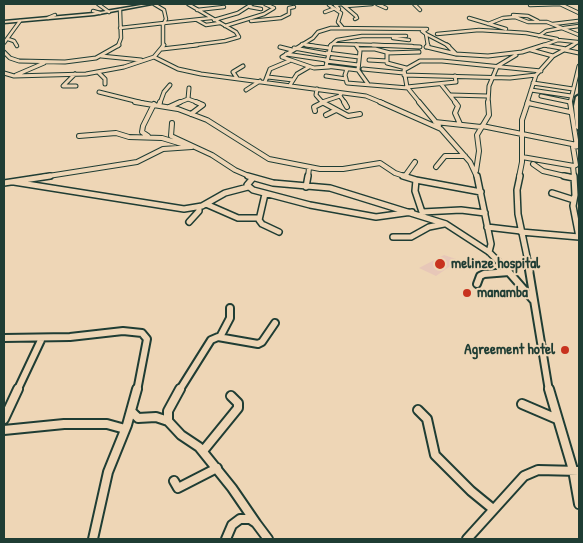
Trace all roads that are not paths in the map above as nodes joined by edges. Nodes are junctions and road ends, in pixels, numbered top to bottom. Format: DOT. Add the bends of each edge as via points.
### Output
graph roads {
  1 [pos="98,4"];
  2 [pos="152,4"];
  3 [pos="188,4"];
  4 [pos="265,4"];
  5 [pos="359,4"];
  6 [pos="372,4"];
  7 [pos="377,4"];
  8 [pos="414,4"];
  9 [pos="561,4"];
  10 [pos="137,5"];
  11 [pos="251,5"];
  12 [pos="329,5"];
  13 [pos="530,5"];
  14 [pos="346,6"];
  15 [pos="224,7"];
  16 [pos="294,7"];
  17 [pos="386,8"];
  18 [pos="261,9"];
  19 [pos="334,9"];
  20 [pos="120,10"];
  21 [pos="197,10"];
  22 [pos="420,10"];
  23 [pos="93,11"];
  24 [pos="240,11"];
  25 [pos="338,11"];
  26 [pos="579,11"];
  27 [pos="109,12"];
  28 [pos="325,12"];
  29 [pos="100,13"];
  30 [pos="55,15"];
  31 [pos="505,16"];
  32 [pos="531,17"];
  33 [pos="537,17"];
  34 [pos="46,18"];
  35 [pos="253,18"];
  36 [pos="281,18"];
  37 [pos="290,18"];
  38 [pos="469,18"];
  39 [pos="355,19"];
  40 [pos="197,20"];
  41 [pos="20,21"];
  42 [pos="216,21"];
  43 [pos="538,21"];
  44 [pos="579,21"];
  45 [pos="4,22"];
  46 [pos="42,22"];
  47 [pos="241,22"];
  48 [pos="164,23"];
  49 [pos="209,23"];
  50 [pos="489,24"];
  51 [pos="552,24"];
  52 [pos="226,26"];
  53 [pos="579,26"];
  54 [pos="342,27"];
  55 [pos="120,28"];
  56 [pos="350,28"];
  57 [pos="403,28"];
  58 [pos="563,28"];
  59 [pos="490,31"];
  60 [pos="425,33"];
  61 [pos="437,34"];
  62 [pos="539,35"];
  63 [pos="579,35"];
  64 [pos="406,36"];
  65 [pos="361,37"];
  66 [pos="391,37"];
  67 [pos="4,38"];
  68 [pos="9,38"];
  69 [pos="409,40"];
  70 [pos="561,40"];
  71 [pos="579,42"];
  72 [pos="4,43"];
  73 [pos="302,44"];
  74 [pos="331,44"];
  75 [pos="356,44"];
  76 [pos="544,44"];
  77 [pos="373,45"];
  78 [pos="18,46"];
  79 [pos="414,46"];
  80 [pos="280,47"];
  81 [pos="420,47"];
  82 [pos="427,47"];
  83 [pos="329,48"];
  84 [pos="293,49"];
  85 [pos="359,49"];
  86 [pos="530,49"];
  87 [pos="565,49"];
  88 [pos="162,50"];
  89 [pos="4,52"];
  90 [pos="390,52"];
  91 [pos="419,52"];
  92 [pos="579,52"];
  93 [pos="520,53"];
  94 [pos="286,54"];
  95 [pos="327,54"];
  96 [pos="456,54"];
  97 [pos="100,56"];
  98 [pos="553,56"];
  99 [pos="154,57"];
  100 [pos="359,57"];
  101 [pos="11,58"];
  102 [pos="146,60"];
  103 [pos="370,60"];
  104 [pos="289,61"];
  105 [pos="326,61"];
  106 [pos="422,61"];
  107 [pos="4,62"];
  108 [pos="51,62"];
  109 [pos="358,65"];
  110 [pos="243,66"];
  111 [pos="371,66"];
  112 [pos="387,66"];
  113 [pos="579,66"];
  114 [pos="309,67"];
  115 [pos="329,67"];
  116 [pos="497,67"];
  117 [pos="406,68"];
  118 [pos="347,69"];
  119 [pos="363,69"];
  120 [pos="358,70"];
  121 [pos="540,71"];
  122 [pos="4,73"];
  123 [pos="99,73"];
  124 [pos="404,74"];
  125 [pos="536,75"];
  126 [pos="15,76"];
  127 [pos="76,76"];
  128 [pos="326,76"];
  129 [pos="455,76"];
  130 [pos="268,77"];
  131 [pos="492,77"];
  132 [pos="237,78"];
  133 [pos="346,79"];
  134 [pos="293,80"];
  135 [pos="262,81"];
  136 [pos="318,83"];
  137 [pos="534,83"];
  138 [pos="105,84"];
  139 [pos="368,84"];
  140 [pos="442,84"];
  141 [pos="170,85"];
  142 [pos="290,85"];
  143 [pos="76,86"];
  144 [pos="189,88"];
  145 [pos="355,88"];
  146 [pos="408,88"];
  147 [pos="318,89"];
  148 [pos="573,89"];
  149 [pos="246,90"];
  150 [pos="531,90"];
  151 [pos="99,92"];
  152 [pos="341,94"];
  153 [pos="354,94"];
  154 [pos="451,95"];
  155 [pos="487,96"];
  156 [pos="541,96"];
  157 [pos="571,96"];
  158 [pos="579,97"];
  159 [pos="188,99"];
  160 [pos="322,102"];
  161 [pos="570,102"];
  162 [pos="528,103"];
  163 [pos="156,105"];
  164 [pos="169,107"];
  165 [pos="347,108"];
  166 [pos="336,110"];
  167 [pos="315,111"];
  168 [pos="570,112"];
  169 [pos="191,114"];
  170 [pos="360,114"];
  171 [pos="326,115"];
  172 [pos="435,122"];
  173 [pos="172,123"];
  174 [pos="460,124"];
  175 [pos="481,127"];
  176 [pos="579,128"];
  177 [pos="442,129"];
  178 [pos="522,133"];
  179 [pos="79,136"];
  180 [pos="150,137"];
  181 [pos="578,146"];
  182 [pos="192,147"];
  183 [pos="465,156"];
  184 [pos="522,157"];
  185 [pos="415,162"];
  186 [pos="533,164"];
  187 [pos="572,166"];
  188 [pos="436,167"];
  189 [pos="310,168"];
  190 [pos="476,173"];
  191 [pos="405,176"];
  192 [pos="253,178"];
  193 [pos="574,178"];
  194 [pos="416,180"];
  195 [pos="14,182"];
  196 [pos="4,183"];
  197 [pos="306,186"];
  198 [pos="248,187"];
  199 [pos="481,192"];
  200 [pos="552,193"];
  201 [pos="265,194"];
  202 [pos="574,200"];
  203 [pos="206,204"];
  204 [pos="199,207"];
  205 [pos="412,212"];
  206 [pos="485,213"];
  207 [pos="422,214"];
  208 [pos="259,218"];
  209 [pos="189,222"];
  210 [pos="444,224"];
  211 [pos="487,227"];
  212 [pos="278,232"];
  213 [pos="521,232"];
  214 [pos="393,237"];
  215 [pos="579,237"];
  216 [pos="489,252"];
  217 [pos="509,272"];
  218 [pos="477,284"];
  219 [pos="535,302"];
  220 [pos="230,308"];
  221 [pos="275,323"];
  222 [pos="220,337"];
  223 [pos="4,338"];
  224 [pos="42,338"];
  225 [pos="231,396"];
  226 [pos="522,404"];
  227 [pos="418,410"];
  228 [pos="131,411"];
  229 [pos="142,418"];
  230 [pos="4,419"];
  231 [pos="557,419"];
  232 [pos="168,421"];
  233 [pos="126,427"];
  234 [pos="4,430"];
  235 [pos="202,451"];
  236 [pos="217,468"];
  237 [pos="576,470"];
  238 [pos="174,481"];
  239 [pos="579,504"];
  240 [pos="493,509"];
  241 [pos="256,523"];
  242 [pos="92,539"];
  243 [pos="226,539"];
  244 [pos="268,539"];
  245 [pos="467,539"];
  1 -- 27 [label="street"];
  2 -- 10 [label="street"];
  2 -- 48 [label="street" via="164,10"];
  3 -- 21 [label="street"];
  4 -- 35 [label="street" via="274,8"];
  5 -- 6 [label="street"];
  5 -- 14 [label="street"];
  7 -- 17 [label="street"];
  8 -- 22 [label="street"];
  9 -- 13 [label="street"];
  9 -- 26 [label="street"];
  10 -- 20 [label="street"];
  11 -- 18 [label="street"];
  11 -- 24 [label="street"];
  12 -- 19 [label="street"];
  14 -- 25 [label="street" via="335,5"];
  14 -- 39 [label="street" via="356,16"];
  15 -- 21 [label="street"];
  16 -- 36 [label="street"];
  19 -- 25 [label="street"];
  19 -- 28 [label="street"];
  20 -- 27 [label="street"];
  20 -- 55 [label="street"];
  21 -- 42 [label="street"];
  23 -- 29 [label="street"];
  24 -- 35 [label="street"];
  24 -- 42 [label="street"];
  25 -- 54 [label="street"];
  27 -- 29 [label="street"];
  29 -- 34 [label="street"];
  30 -- 34 [label="street"];
  31 -- 32 [label="street"];
  32 -- 33 [label="street"];
  32 -- 43 [label="street"];
  34 -- 41 [label="street"];
  34 -- 46 [label="street"];
  35 -- 47 [label="street"];
  36 -- 37 [label="street"];
  36 -- 47 [label="street"];
  38 -- 50 [label="street"];
  40 -- 42 [label="street"];
  40 -- 42 [label="street" via="206,25"];
  40 -- 48 [label="street"];
  41 -- 45 [label="street"];
  41 -- 68 [label="street"];
  42 -- 49 [label="street"];
  42 -- 52 [label="street"];
  43 -- 50 [label="street" via="510,17"];
  43 -- 51 [label="street"];
  44 -- 51 [label="street"];
  47 -- 52 [label="street"];
  48 -- 55 [label="street"];
  48 -- 88 [label="street"];
  50 -- 59 [label="street"];
  50 -- 62 [label="street"];
  51 -- 58 [label="street"];
  52 -- 88 [label="street" via="239,37"];
  53 -- 58 [label="street"];
  54 -- 56 [label="street"];
  54 -- 73 [label="street" via="318,32"];
  55 -- 97 [label="street" via="119,46"];
  56 -- 57 [label="street"];
  56 -- 65 [label="street"];
  57 -- 60 [label="street" via="427,28"];
  57 -- 64 [label="street"];
  58 -- 62 [label="street"];
  58 -- 63 [label="street"];
  59 -- 61 [label="street"];
  59 -- 62 [label="street"];
  60 -- 82 [label="street"];
  60 -- 96 [label="street" via="444,42"];
  62 -- 70 [label="street"];
  64 -- 65 [label="street"];
  64 -- 69 [label="street"];
  65 -- 74 [label="street" via="337,40"];
  65 -- 77 [label="street"];
  66 -- 69 [label="street"];
  67 -- 68 [label="street"];
  68 -- 72 [label="street"];
  68 -- 78 [label="street"];
  69 -- 79 [label="street"];
  70 -- 71 [label="street"];
  70 -- 76 [label="street"];
  71 -- 87 [label="street"];
  73 -- 83 [label="street"];
  73 -- 84 [label="street"];
  74 -- 75 [label="street"];
  74 -- 83 [label="street"];
  75 -- 77 [label="street"];
  75 -- 85 [label="street"];
  76 -- 86 [label="street"];
  76 -- 87 [label="street"];
  77 -- 79 [label="street"];
  79 -- 81 [label="street"];
  80 -- 84 [label="street"];
  81 -- 82 [label="street"];
  81 -- 91 [label="street"];
  82 -- 96 [label="street"];
  83 -- 95 [label="street"];
  84 -- 94 [label="street"];
  84 -- 95 [label="street"];
  85 -- 90 [label="street"];
  85 -- 100 [label="street"];
  86 -- 93 [label="street"];
  86 -- 98 [label="street"];
  87 -- 92 [label="street"];
  87 -- 98 [label="street"];
  88 -- 99 [label="street"];
  89 -- 101 [label="street"];
  90 -- 91 [label="street"];
  90 -- 112 [label="street" via="386,55"];
  91 -- 106 [label="street"];
  93 -- 96 [label="street"];
  93 -- 116 [label="street"];
  94 -- 104 [label="street" via="282,57"];
  94 -- 105 [label="street"];
  95 -- 100 [label="street"];
  95 -- 105 [label="street"];
  97 -- 102 [label="street"];
  97 -- 108 [label="street" via="84,61"];
  98 -- 121 [label="street"];
  99 -- 102 [label="street"];
  99 -- 132 [label="street" via="181,70"];
  100 -- 109 [label="street"];
  101 -- 107 [label="street"];
  101 -- 108 [label="street"];
  102 -- 123 [label="street"];
  103 -- 112 [label="street"];
  104 -- 114 [label="street"];
  104 -- 130 [label="street" via="270,70"];
  105 -- 109 [label="street"];
  105 -- 115 [label="street"];
  106 -- 116 [label="street"];
  106 -- 117 [label="street"];
  108 -- 126 [label="street" via="31,67"];
  109 -- 120 [label="street"];
  110 -- 132 [label="street" via="233,72"];
  111 -- 112 [label="street"];
  112 -- 117 [label="street"];
  112 -- 119 [label="street"];
  112 -- 124 [label="street"];
  113 -- 148 [label="street"];
  114 -- 115 [label="street"];
  114 -- 134 [label="street"];
  115 -- 118 [label="street"];
  116 -- 121 [label="street"];
  116 -- 131 [label="street"];
  117 -- 124 [label="street"];
  118 -- 120 [label="street"];
  118 -- 133 [label="street"];
  120 -- 139 [label="street"];
  121 -- 125 [label="street"];
  122 -- 126 [label="street"];
  123 -- 127 [label="street"];
  123 -- 138 [label="street"];
  124 -- 129 [label="street"];
  124 -- 146 [label="street"];
  125 -- 131 [label="street"];
  125 -- 137 [label="street"];
  126 -- 127 [label="street"];
  127 -- 143 [label="street" via="63,86"];
  128 -- 133 [label="street"];
  129 -- 131 [label="street"];
  129 -- 140 [label="street" via="456,82"];
  130 -- 134 [label="street"];
  130 -- 135 [label="street"];
  131 -- 155 [label="street"];
  132 -- 135 [label="street"];
  133 -- 139 [label="street" via="347,83"];
  134 -- 142 [label="street"];
  135 -- 142 [label="street"];
  135 -- 149 [label="street"];
  136 -- 147 [label="street"];
  137 -- 148 [label="street"];
  137 -- 150 [label="street"];
  139 -- 146 [label="street"];
  140 -- 146 [label="street"];
  140 -- 154 [label="street"];
  141 -- 163 [label="street"];
  142 -- 147 [label="street"];
  144 -- 159 [label="street"];
  145 -- 153 [label="street"];
  146 -- 172 [label="street"];
  147 -- 152 [label="street"];
  147 -- 160 [label="street" via="316,95"];
  148 -- 157 [label="street"];
  150 -- 157 [label="street"];
  150 -- 162 [label="street"];
  151 -- 163 [label="street"];
  152 -- 153 [label="street"];
  152 -- 160 [label="street"];
  152 -- 165 [label="street"];
  153 -- 177 [label="street" via="386,103"];
  154 -- 155 [label="street"];
  154 -- 174 [label="street" via="458,106 455,113"];
  155 -- 175 [label="street" via="489,114"];
  156 -- 161 [label="street"];
  157 -- 161 [label="street"];
  158 -- 176 [label="highway"];
  159 -- 164 [label="street"];
  159 -- 169 [label="street" via="203,105"];
  160 -- 166 [label="street"];
  160 -- 167 [label="street" via="314,107"];
  161 -- 168 [label="street"];
  162 -- 168 [label="street"];
  162 -- 178 [label="street" via="522,117"];
  163 -- 164 [label="street"];
  163 -- 180 [label="street" via="142,131"];
  164 -- 169 [label="street"];
  166 -- 170 [label="street" via="348,116"];
  166 -- 171 [label="street"];
  168 -- 181 [label="street"];
  169 -- 189 [label="street" via="215,124 269,159"];
  172 -- 174 [label="street"];
  172 -- 177 [label="street"];
  173 -- 182 [label="street" via="171,136"];
  174 -- 175 [label="street"];
  175 -- 178 [label="street"];
  175 -- 190 [label="street" via="477,134"];
  177 -- 183 [label="street"];
  178 -- 181 [label="street"];
  178 -- 184 [label="street"];
  179 -- 180 [label="street" via="116,133"];
  180 -- 182 [label="street"];
  181 -- 187 [label="street" via="573,147 576,165"];
  182 -- 192 [label="street"];
  182 -- 195 [label="street" via="163,149 137,162"];
  183 -- 188 [label="street" via="445,156"];
  183 -- 190 [label="street"];
  184 -- 187 [label="street"];
  184 -- 213 [label="street" via="517,190"];
  185 -- 191 [label="street"];
  186 -- 193 [label="street" via="542,171"];
  187 -- 193 [label="street"];
  189 -- 191 [label="street" via="343,169 378,163"];
  189 -- 197 [label="street"];
  190 -- 199 [label="street"];
  191 -- 194 [label="street"];
  192 -- 197 [label="street"];
  192 -- 198 [label="street"];
  193 -- 202 [label="street"];
  194 -- 199 [label="street"];
  194 -- 207 [label="street" via="415,191"];
  195 -- 196 [label="street"];
  195 -- 204 [label="street" via="184,209"];
  197 -- 205 [label="street" via="330,188"];
  198 -- 201 [label="street"];
  198 -- 203 [label="street" via="224,193"];
  199 -- 206 [label="street"];
  200 -- 202 [label="street"];
  201 -- 205 [label="street" via="376,217"];
  201 -- 208 [label="street"];
  202 -- 215 [label="street"];
  203 -- 204 [label="street"];
  203 -- 208 [label="street" via="238,218"];
  204 -- 209 [label="street"];
  205 -- 207 [label="street"];
  206 -- 207 [label="street" via="444,210"];
  206 -- 211 [label="street"];
  207 -- 210 [label="street"];
  208 -- 212 [label="street" via="262,224"];
  210 -- 214 [label="street" via="429,227 411,237"];
  210 -- 216 [label="street"];
  211 -- 213 [label="street"];
  211 -- 216 [label="street" via="491,244"];
  213 -- 215 [label="street"];
  213 -- 219 [label="street"];
  216 -- 217 [label="street"];
  217 -- 218 [label="street" via="484,274"];
  217 -- 219 [label="street"];
  219 -- 231 [label="street" via="549,390"];
  220 -- 222 [label="street" via="228,323"];
  221 -- 222 [label="street" via="258,344"];
  222 -- 232 [label="street" via="211,340 192,369 173,400"];
  223 -- 224 [label="street"];
  224 -- 228 [label="street" via="123,331 142,334 147,346"];
  224 -- 230 [label="street"];
  225 -- 235 [label="street" via="238,403 238,408"];
  226 -- 231 [label="street"];
  227 -- 240 [label="street" via="427,419 435,455"];
  228 -- 229 [label="street"];
  228 -- 233 [label="street"];
  229 -- 232 [label="street" via="156,417"];
  229 -- 233 [label="street"];
  231 -- 237 [label="street"];
  232 -- 235 [label="street"];
  233 -- 234 [label="street" via="64,424"];
  233 -- 242 [label="street" via="108,472"];
  235 -- 236 [label="street"];
  236 -- 238 [label="street" via="178,488"];
  236 -- 241 [label="street"];
  237 -- 239 [label="street"];
  237 -- 240 [label="street" via="530,472 519,479"];
  240 -- 245 [label="street"];
  241 -- 243 [label="street" via="240,519 232,525"];
  241 -- 244 [label="street"];
}
